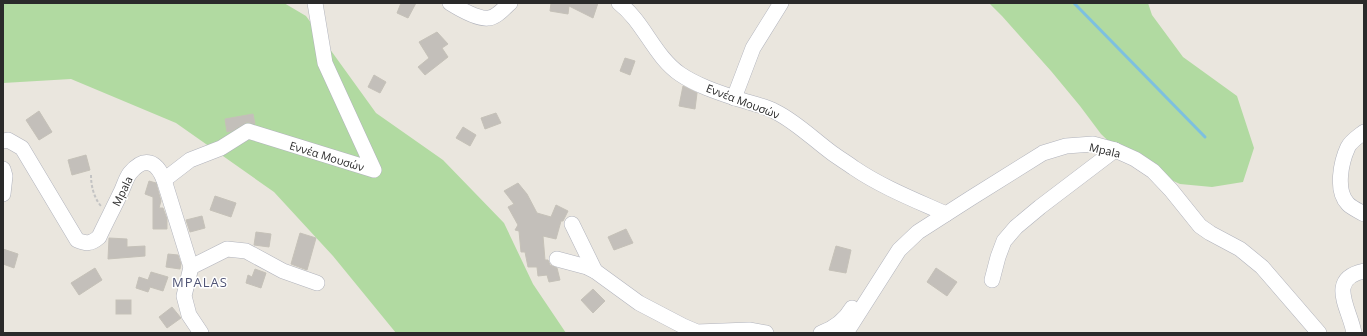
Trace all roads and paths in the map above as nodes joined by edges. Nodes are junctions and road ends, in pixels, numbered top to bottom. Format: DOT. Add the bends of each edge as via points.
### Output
graph roads {
  1 [pos="315,3"];
  2 [pos="450,3"];
  3 [pos="510,3"];
  4 [pos="620,3"];
  5 [pos="781,3"];
  6 [pos="734,98"];
  7 [pos="1364,132"];
  8 [pos="3,142"];
  9 [pos="1115,150"];
  10 [pos="3,169"];
  11 [pos="91,175"];
  12 [pos="164,180"];
  13 [pos="3,194"];
  14 [pos="946,214"];
  15 [pos="1364,214"];
  16 [pos="110,216"];
  17 [pos="572,224"];
  18 [pos="899,250"];
  19 [pos="557,259"];
  20 [pos="191,267"];
  21 [pos="595,271"];
  22 [pos="1364,271"];
  23 [pos="992,280"];
  24 [pos="317,283"];
  25 [pos="201,333"];
  26 [pos="766,333"];
  27 [pos="821,333"];
  28 [pos="846,333"];
  29 [pos="1320,333"];
  30 [pos="1354,333"];
  1 -- 12 [label="street, Εννέα Μουσών" via="325,63 374,170 248,131 221,148 190,160"];
  2 -- 3 [label="street" via="479,18 488,18 496,15"];
  4 -- 6 [label="street, Εννέα Μουσών" via="670,65 695,82"];
  5 -- 6 [label="street" via="753,48"];
  6 -- 14 [label="street, Εννέα Μουσών" via="775,112 794,123 856,170"];
  7 -- 15 [label="street" via="1349,146 1343,160 1340,182 1342,195 1348,204"];
  8 -- 16 [label="street, Mpala" via="8,140 22,148 77,240 85,244 99,238"];
  9 -- 14 [label="street, Mpala" via="1093,144 1066,146 1043,153"];
  9 -- 23 [label="street" via="1016,227 1004,241"];
  9 -- 29 [label="street, Mpala" via="1153,171 1200,226 1240,249 1262,267"];
  10 -- 13 [label="street"];
  11 -- 16 [label="path" via="91,184 98,202"];
  12 -- 16 [label="street, Mpala" via="155,164 140,164 130,173"];
  12 -- 20 [label="street, Mpala"];
  14 -- 18 [label="street, Mpala" via="918,232"];
  17 -- 21 [label="street"];
  18 -- 27 [label="street" via="871,277 848,315 839,324"];
  18 -- 28 [label="street, Mpala"];
  19 -- 21 [label="street"];
  20 -- 24 [label="street" via="227,249 246,251 283,271"];
  20 -- 25 [label="street" via="184,296 189,315"];
  21 -- 26 [label="street" via="639,303 697,332 749,330"];
  22 -- 30 [label="street" via="1349,276 1343,285 1342,296"];
}
